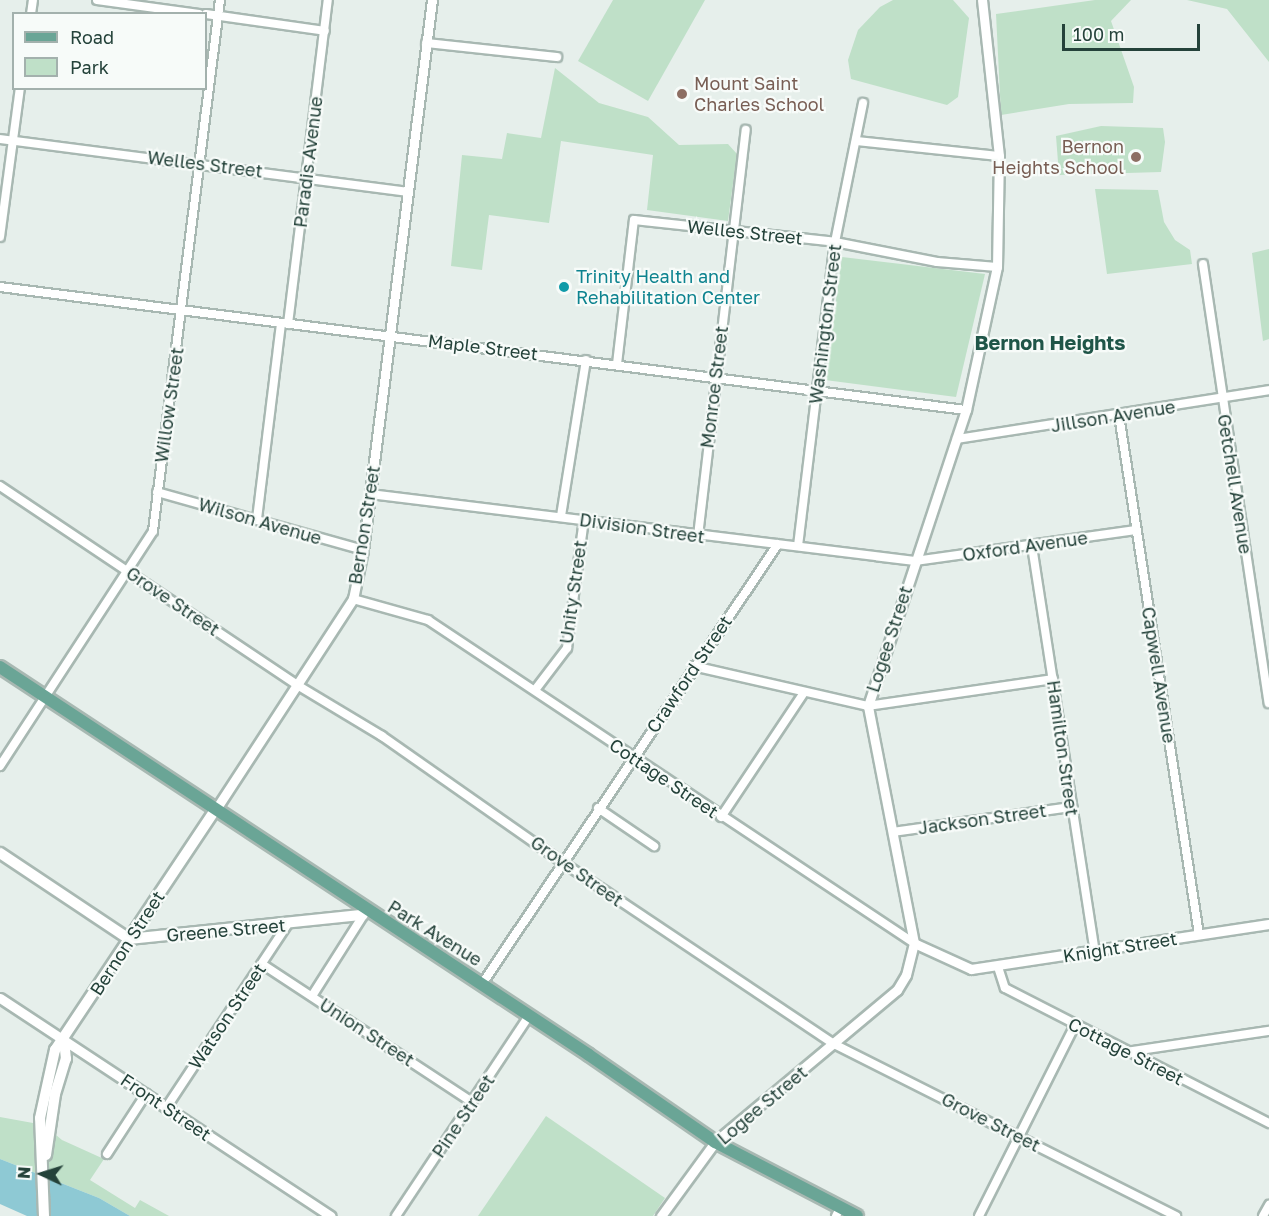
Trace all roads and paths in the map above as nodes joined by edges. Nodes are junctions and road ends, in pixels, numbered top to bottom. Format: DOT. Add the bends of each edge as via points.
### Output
graph roads {
  1 [pos="97,0"];
  2 [pos="220,0"];
  3 [pos="328,0"];
  4 [pos="432,0"];
  5 [pos="982,0"];
  6 [pos="184,12"];
  7 [pos="207,14"];
  8 [pos="218,16"];
  9 [pos="325,31"];
  10 [pos="426,43"];
  11 [pos="557,57"];
  12 [pos="20,90"];
  13 [pos="863,103"];
  14 [pos="746,130"];
  15 [pos="0,139"];
  16 [pos="12,140"];
  17 [pos="856,141"];
  18 [pos="999,156"];
  19 [pos="199,164"];
  20 [pos="307,177"];
  21 [pos="409,192"];
  22 [pos="733,231"];
  23 [pos="0,237"];
  24 [pos="835,242"];
  25 [pos="1203,264"];
  26 [pos="997,267"];
  27 [pos="0,286"];
  28 [pos="181,310"];
  29 [pos="284,324"];
  30 [pos="390,335"];
  31 [pos="586,360"];
  32 [pos="617,364"];
  33 [pos="715,377"];
  34 [pos="816,390"];
  35 [pos="1269,390"];
  36 [pos="1222,398"];
  37 [pos="966,410"];
  38 [pos="1119,415"];
  39 [pos="957,439"];
  40 [pos="0,486"];
  41 [pos="157,492"];
  42 [pos="370,494"];
  43 [pos="561,516"];
  44 [pos="257,519"];
  45 [pos="584,519"];
  46 [pos="1136,530"];
  47 [pos="698,536"];
  48 [pos="778,544"];
  49 [pos="798,546"];
  50 [pos="1032,546"];
  51 [pos="363,550"];
  52 [pos="915,561"];
  53 [pos="129,570"];
  54 [pos="352,599"];
  55 [pos="693,666"];
  56 [pos="0,667"];
  57 [pos="1053,679"];
  58 [pos="297,685"];
  59 [pos="535,690"];
  60 [pos="803,694"];
  61 [pos="46,697"];
  62 [pos="1269,702"];
  63 [pos="868,706"];
  64 [pos="633,757"];
  65 [pos="0,766"];
  66 [pos="1072,807"];
  67 [pos="598,808"];
  68 [pos="216,809"];
  69 [pos="721,817"];
  70 [pos="893,831"];
  71 [pos="654,846"];
  72 [pos="0,853"];
  73 [pos="562,862"];
  74 [pos="365,913"];
  75 [pos="1269,924"];
  76 [pos="287,925"];
  77 [pos="1199,935"];
  78 [pos="129,939"];
  79 [pos="914,943"];
  80 [pos="1095,951"];
  81 [pos="262,964"];
  82 [pos="998,967"];
  83 [pos="971,969"];
  84 [pos="482,984"];
  85 [pos="312,996"];
  86 [pos="0,998"];
  87 [pos="529,1016"];
  88 [pos="1075,1025"];
  89 [pos="1269,1031"];
  90 [pos="64,1040"];
  91 [pos="834,1044"];
  92 [pos="1126,1052"];
  93 [pos="146,1094"];
  94 [pos="472,1102"];
  95 [pos="166,1108"];
  96 [pos="1269,1122"];
  97 [pos="1020,1137"];
  98 [pos="715,1142"];
  99 [pos="107,1154"];
  100 [pos="1269,1205"];
  101 [pos="838,1212"];
  102 [pos="44,1216"];
  103 [pos="331,1216"];
  104 [pos="396,1216"];
  105 [pos="661,1216"];
  106 [pos="858,1216"];
  107 [pos="979,1216"];
  108 [pos="1176,1216"];
  109 [pos="1263,1216"];
  1 -- 6 [label="street"];
  2 -- 8 [label="street, Willow Street"];
  3 -- 9 [label="street, Paradis Avenue"];
  4 -- 10 [label="street, Bernon Street"];
  5 -- 18 [label="street, Logee Street"];
  7 -- 8 [label="street"];
  8 -- 9 [label="street"];
  8 -- 19 [label="street, Willow Street"];
  9 -- 20 [label="street, Paradis Avenue"];
  10 -- 11 [label="street"];
  10 -- 21 [label="street, Bernon Street"];
  12 -- 16 [label="street"];
  13 -- 17 [label="street, Washington Street"];
  14 -- 22 [label="street, Monroe Street"];
  15 -- 16 [label="street, Welles Street"];
  16 -- 19 [label="street, Welles Street"];
  16 -- 23 [label="street"];
  17 -- 18 [label="street"];
  17 -- 24 [label="street, Washington Street"];
  18 -- 26 [label="street, Logee Street"];
  19 -- 20 [label="street, Welles Street"];
  19 -- 28 [label="street, Willow Street"];
  20 -- 21 [label="street, Welles Street"];
  20 -- 29 [label="street, Paradis Avenue"];
  21 -- 30 [label="street, Bernon Street"];
  22 -- 24 [label="street, Welles Street"];
  22 -- 32 [label="street, Welles Street" via="634,220"];
  22 -- 33 [label="street, Monroe Street"];
  24 -- 26 [label="street, Welles Street" via="938,261"];
  24 -- 34 [label="street, Washington Street"];
  25 -- 36 [label="street, Getchell Avenue"];
  26 -- 37 [label="street, Logee Street"];
  27 -- 28 [label="street, Maple Street"];
  28 -- 29 [label="street, Maple Street"];
  28 -- 41 [label="street, Willow Street"];
  29 -- 30 [label="street, Maple Street"];
  29 -- 44 [label="street, Paradis Avenue"];
  30 -- 31 [label="street, Maple Street"];
  30 -- 42 [label="street, Bernon Street"];
  31 -- 32 [label="street, Maple Street"];
  31 -- 43 [label="street"];
  32 -- 33 [label="street, Maple Street"];
  33 -- 34 [label="street, Maple Street"];
  33 -- 47 [label="street, Monroe Street"];
  34 -- 37 [label="street, Maple Street"];
  34 -- 49 [label="street, Washington Street"];
  35 -- 36 [label="street, Jillson Avenue"];
  36 -- 38 [label="street, Jillson Avenue"];
  36 -- 62 [label="street, Getchell Avenue"];
  37 -- 39 [label="street, Logee Street"];
  38 -- 39 [label="street, Jillson Avenue"];
  38 -- 46 [label="street, Capwell Avenue"];
  39 -- 52 [label="street, Logee Street"];
  40 -- 53 [label="street, Grove Street"];
  41 -- 44 [label="street, Wilson Avenue"];
  41 -- 53 [label="street, Willow Street" via="153,531"];
  42 -- 43 [label="street, Division Street"];
  42 -- 51 [label="street, Bernon Street"];
  43 -- 45 [label="street, Division Street"];
  44 -- 51 [label="street, Wilson Avenue"];
  45 -- 47 [label="street, Division Street"];
  45 -- 59 [label="street, Unity Street" via="567,648"];
  46 -- 50 [label="street, Oxford Avenue"];
  46 -- 77 [label="street, Capwell Avenue"];
  47 -- 48 [label="street, Division Street"];
  48 -- 49 [label="street, Division Street"];
  48 -- 55 [label="street, Crawford Street"];
  49 -- 52 [label="street, Division Street"];
  50 -- 52 [label="street, Oxford Avenue"];
  50 -- 57 [label="street, Hamilton Street"];
  51 -- 54 [label="street, Bernon Street"];
  52 -- 63 [label="street, Logee Street"];
  53 -- 58 [label="street, Grove Street"];
  53 -- 61 [label="street, Willow Street"];
  54 -- 58 [label="street, Bernon Street"];
  54 -- 59 [label="street, Cottage Street" via="428,620"];
  55 -- 60 [label="street"];
  55 -- 64 [label="street, Crawford Street"];
  56 -- 61 [label="main road, Park Avenue"];
  57 -- 63 [label="street"];
  57 -- 66 [label="street, Hamilton Street"];
  58 -- 68 [label="street, Bernon Street"];
  58 -- 73 [label="street, Grove Street" via="382,736"];
  59 -- 64 [label="street, Cottage Street"];
  60 -- 63 [label="street"];
  60 -- 69 [label="street"];
  61 -- 65 [label="street, Willow Street"];
  61 -- 68 [label="main road, Park Avenue"];
  63 -- 70 [label="street, Logee Street"];
  64 -- 67 [label="street, Crawford Street"];
  64 -- 69 [label="street, Cottage Street"];
  66 -- 70 [label="street, Jackson Street"];
  66 -- 80 [label="street, Hamilton Street"];
  67 -- 71 [label="street"];
  67 -- 73 [label="street, Crawford Street"];
  68 -- 74 [label="main road, Park Avenue"];
  68 -- 78 [label="main road, Bernon Street"];
  69 -- 79 [label="street, Cottage Street"];
  70 -- 79 [label="street, Logee Street"];
  72 -- 78 [label="main road"];
  73 -- 84 [label="street, Crawford Street"];
  73 -- 91 [label="street, Grove Street"];
  74 -- 76 [label="main road, Greene Street"];
  74 -- 84 [label="main road, Park Avenue"];
  74 -- 85 [label="street"];
  75 -- 77 [label="street, Knight Street"];
  76 -- 78 [label="main road, Greene Street"];
  76 -- 81 [label="street, Watson Street"];
  77 -- 80 [label="street, Knight Street"];
  78 -- 90 [label="main road, Bernon Street"];
  79 -- 83 [label="street, Cottage Street"];
  79 -- 91 [label="street, Logee Street" via="906,975 897,990"];
  80 -- 82 [label="street, Knight Street"];
  81 -- 85 [label="street, Union Street"];
  81 -- 95 [label="street, Watson Street"];
  82 -- 83 [label="street, Knight Street"];
  82 -- 88 [label="street, Cottage Street" via="1005,988"];
  84 -- 87 [label="main road, Park Avenue"];
  85 -- 94 [label="street, Union Street"];
  86 -- 90 [label="street, Front Street"];
  87 -- 94 [label="street, Pine Street"];
  87 -- 98 [label="main road, Park Avenue"];
  88 -- 92 [label="street, Cottage Street"];
  88 -- 97 [label="street"];
  89 -- 92 [label="street"];
  90 -- 93 [label="street, Front Street"];
  90 -- 102 [label="main road" via="66,1059 46,1128"];
  91 -- 97 [label="street, Grove Street"];
  91 -- 98 [label="street, Logee Street"];
  92 -- 96 [label="street, Cottage Street"];
  93 -- 95 [label="street, Front Street"];
  93 -- 99 [label="street"];
  94 -- 104 [label="street, Pine Street"];
  95 -- 103 [label="street, Front Street"];
  97 -- 107 [label="street"];
  97 -- 108 [label="street, Grove Street"];
  98 -- 101 [label="main road, Park Avenue"];
  98 -- 105 [label="street, Logee Street"];
  100 -- 109 [label="street"];
  101 -- 106 [label="main road, Park Avenue"];
}
